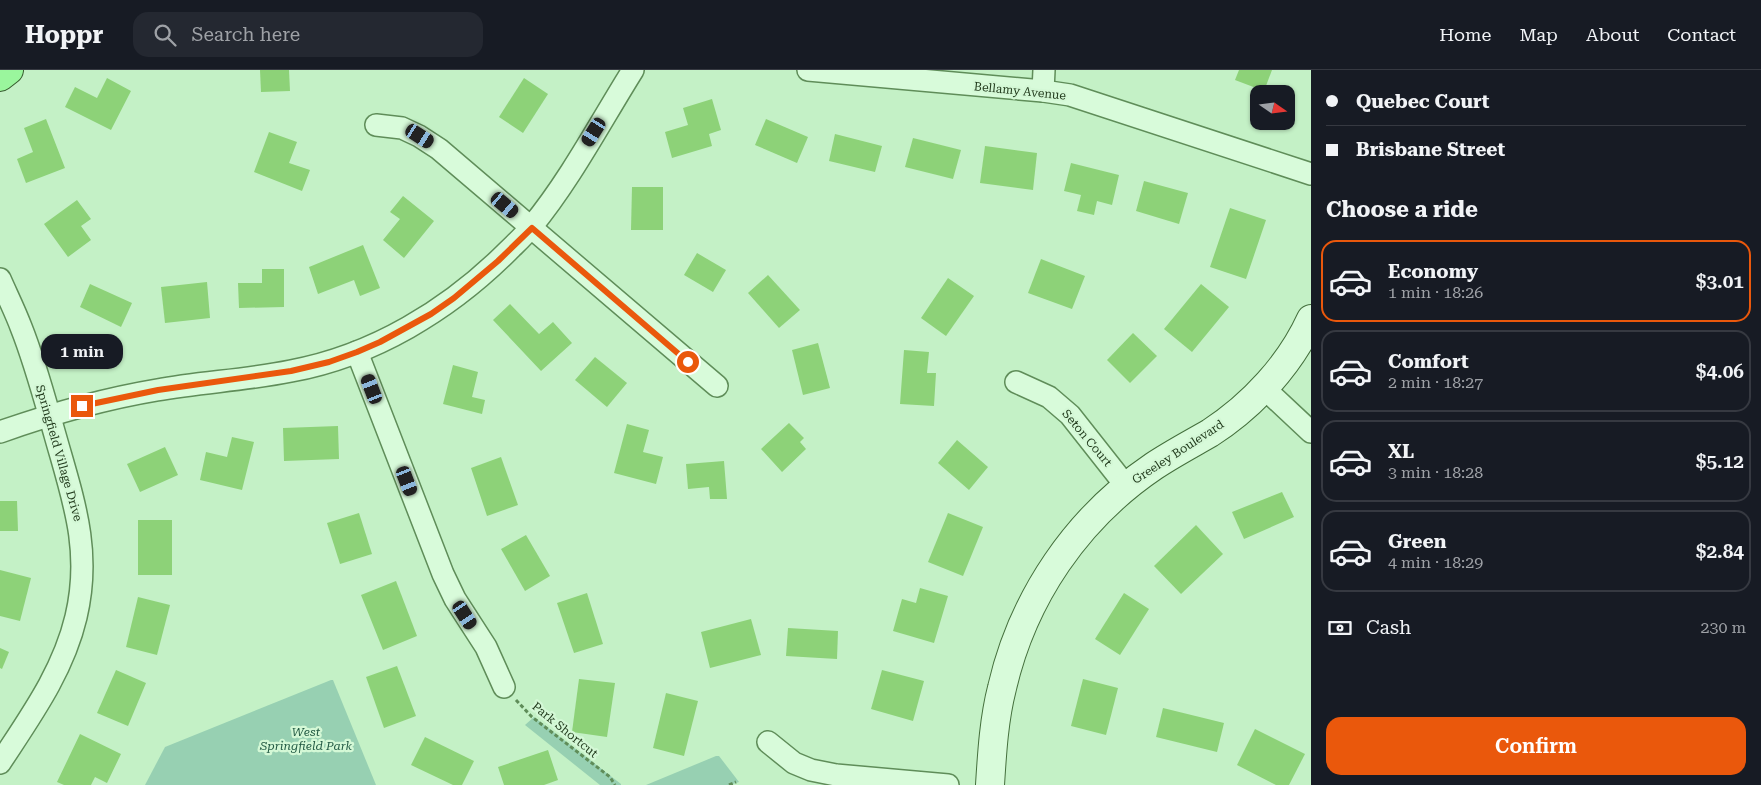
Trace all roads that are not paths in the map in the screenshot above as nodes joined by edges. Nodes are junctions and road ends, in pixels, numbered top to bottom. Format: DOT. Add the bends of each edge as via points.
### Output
graph roads {
  1 [pos="9,70"];
  2 [pos="632,70"];
  3 [pos="808,70"];
  4 [pos="0,77"];
  5 [pos="1044,80"];
  6 [pos="376,125"];
  7 [pos="1311,174"];
  8 [pos="532,228"];
  9 [pos="0,279"];
  10 [pos="1311,319"];
  11 [pos="357,352"];
  12 [pos="1016,382"];
  13 [pos="717,386"];
  14 [pos="1265,389"];
  15 [pos="49,415"];
  16 [pos="0,432"];
  17 [pos="1311,432"];
  18 [pos="1126,486"];
  19 [pos="504,687"];
  20 [pos="768,742"];
  21 [pos="0,763"];
  22 [pos="948,785"];
  23 [pos="990,785"];
  1 -- 4 [label="main road"];
  2 -- 8 [label="street"];
  3 -- 5 [label="street, Bellamy Avenue"];
  5 -- 7 [label="street, Bellamy Avenue" via="1070,96"];
  6 -- 8 [label="street" via="402,128 420,136"];
  8 -- 11 [label="street" via="454,298 431,314"];
  8 -- 13 [label="street"];
  9 -- 15 [label="street, Springfield Village Drive" via="22,329"];
  10 -- 14 [label="street, Greeley Boulevard" via="1297,345"];
  11 -- 15 [label="street" via="291,371 158,390"];
  11 -- 19 [label="street" via="443,574 486,647"];
  12 -- 18 [label="street, Seton Court" via="1049,397 1070,415"];
  14 -- 17 [label="street"];
  14 -- 18 [label="street, Greeley Boulevard" via="1211,432"];
  15 -- 16 [label="street"];
  15 -- 21 [label="street, Springfield Village Drive" via="81,532 82,589 69,640 54,677"];
  18 -- 23 [label="street, Greeley Boulevard" via="1076,535 1051,570 1028,612 1012,648 1001,688"];
  20 -- 22 [label="street" via="794,763 811,770"];
}
